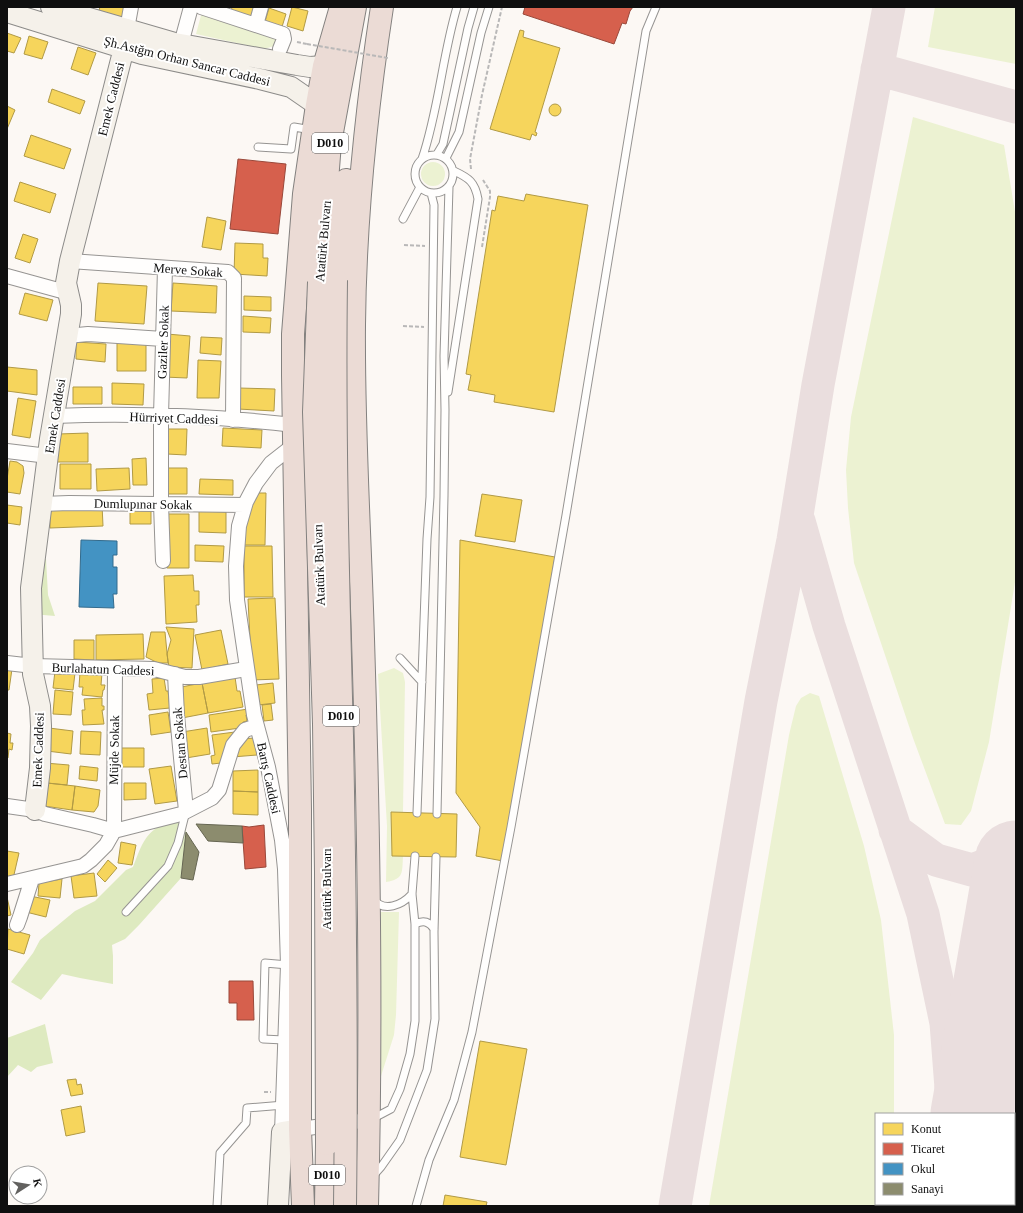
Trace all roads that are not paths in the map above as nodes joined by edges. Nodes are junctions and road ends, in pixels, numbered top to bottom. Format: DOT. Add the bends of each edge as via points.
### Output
graph roads {
  1 [pos="131,7"];
  2 [pos="192,7"];
  3 [pos="201,7"];
  4 [pos="261,7"];
  5 [pos="341,7"];
  6 [pos="355,7"];
  7 [pos="373,7"];
  8 [pos="382,7"];
  9 [pos="457,7"];
  10 [pos="474,7"];
  11 [pos="489,7"];
  12 [pos="656,7"];
  13 [pos="61,8"];
  14 [pos="7,12"];
  15 [pos="256,25"];
  16 [pos="126,39"];
  17 [pos="181,44"];
  18 [pos="280,49"];
  19 [pos="324,66"];
  20 [pos="317,105"];
  21 [pos="314,130"];
  22 [pos="258,147"];
  23 [pos="437,154"];
  24 [pos="422,158"];
  25 [pos="446,158"];
  26 [pos="454,171"];
  27 [pos="420,187"];
  28 [pos="449,187"];
  29 [pos="431,193"];
  30 [pos="403,219"];
  31 [pos="70,262"];
  32 [pos="165,268"];
  33 [pos="7,276"];
  34 [pos="327,281"];
  35 [pos="68,294"];
  36 [pos="67,336"];
  37 [pos="163,339"];
  38 [pos="445,410"];
  39 [pos="54,416"];
  40 [pos="161,416"];
  41 [pos="234,420"];
  42 [pos="294,435"];
  43 [pos="7,451"];
  44 [pos="48,456"];
  45 [pos="444,496"];
  46 [pos="430,497"];
  47 [pos="42,504"];
  48 [pos="161,504"];
  49 [pos="245,505"];
  50 [pos="163,561"];
  51 [pos="400,658"];
  52 [pos="7,663"];
  53 [pos="33,666"];
  54 [pos="115,668"];
  55 [pos="246,669"];
  56 [pos="175,674"];
  57 [pos="422,682"];
  58 [pos="257,726"];
  59 [pos="7,806"];
  60 [pos="35,810"];
  61 [pos="186,811"];
  62 [pos="417,813"];
  63 [pos="437,814"];
  64 [pos="114,831"];
  65 [pos="415,856"];
  66 [pos="436,856"];
  67 [pos="32,879"];
  68 [pos="7,884"];
  69 [pos="369,894"];
  70 [pos="412,894"];
  71 [pos="126,912"];
  72 [pos="415,924"];
  73 [pos="17,925"];
  74 [pos="434,929"];
  75 [pos="288,964"];
  76 [pos="284,1040"];
  77 [pos="284,1105"];
  78 [pos="369,1120"];
  79 [pos="294,1137"];
  80 [pos="333,1141"];
  81 [pos="370,1196"];
  82 [pos="306,1203"];
  83 [pos="217,1206"];
  84 [pos="278,1206"];
  85 [pos="326,1206"];
  86 [pos="336,1206"];
  87 [pos="345,1206"];
  88 [pos="416,1206"];
  1 -- 16 [label="street"];
  2 -- 17 [label="street"];
  3 -- 15 [label="street"];
  4 -- 15 [label="street"];
  5 -- 19 [label="highway"];
  6 -- 34 [label="highway, Atatürk Bulvarı / D010" via="330,144"];
  7 -- 34 [label="highway, Atatürk Bulvarı / D010"];
  8 -- 69 [label="highway" via="358,209 354,325 355,443"];
  9 -- 24 [label="lane"];
  10 -- 23 [label="lane" via="443,144"];
  11 -- 25 [label="lane" via="459,132"];
  12 -- 88 [label="lane" via="646,31 565,523 472,1032 454,1100 429,1160"];
  13 -- 16 [label="street, Şh.Astğm Orhan Sancar Caddesi"];
  14 -- 16 [label="street, Şh.Astğm Orhan Sancar Caddesi"];
  15 -- 18 [label="street" via="283,34"];
  16 -- 17 [label="street, Şh.Astğm Orhan Sancar Caddesi"];
  16 -- 20 [label="street, Şh.Astğm Orhan Sancar Caddesi" via="142,54 291,87"];
  16 -- 31 [label="street, Emek Caddesi"];
  17 -- 19 [label="street, Şh.Astğm Orhan Sancar Caddesi" via="310,67"];
  19 -- 20 [label="highway"];
  20 -- 21 [label="highway"];
  21 -- 22 [label="lane" via="294,127 291,149"];
  21 -- 42 [label="highway" via="304,194 294,314"];
  23 -- 24 [label="lane"];
  23 -- 25 [label="lane"];
  24 -- 27 [label="lane" via="416,169 416,181"];
  25 -- 26 [label="lane"];
  26 -- 28 [label="lane" via="454,178"];
  26 -- 38 [label="lane" via="472,182 478,199"];
  27 -- 29 [label="lane"];
  27 -- 30 [label="lane"];
  28 -- 29 [label="lane" via="444,191"];
  28 -- 38 [label="lane"];
  29 -- 46 [label="lane" via="434,205"];
  31 -- 32 [label="street, Merve Sokak"];
  31 -- 35 [label="street, Emek Caddesi" via="66,283"];
  32 -- 37 [label="street, Gaziler Sokak"];
  32 -- 41 [label="street, Merve Sokak" via="228,272 234,278"];
  33 -- 35 [label="street"];
  34 -- 80 [label="highway, Atatürk Bulvarı / D010, bridge" via="314,412"];
  35 -- 36 [label="street, Emek Caddesi" via="71,314"];
  36 -- 37 [label="street" via="88,334"];
  36 -- 39 [label="street, Emek Caddesi"];
  37 -- 40 [label="street, Gaziler Sokak"];
  38 -- 45 [label="lane"];
  39 -- 40 [label="street, Hürriyet Caddesi"];
  39 -- 44 [label="street, Emek Caddesi"];
  40 -- 41 [label="street, Hürriyet Caddesi"];
  40 -- 48 [label="street, Gaziler Sokak"];
  41 -- 42 [label="street, Hürriyet Caddesi"];
  42 -- 49 [label="street, Barış Caddesi" via="256,483"];
  42 -- 79 [label="highway" via="300,809"];
  43 -- 44 [label="street"];
  44 -- 47 [label="street, Emek Caddesi"];
  45 -- 46 [label="lane"];
  45 -- 63 [label="lane"];
  46 -- 57 [label="lane"];
  47 -- 48 [label="street, Dumlupınar Sokak"];
  47 -- 53 [label="street, Emek Caddesi" via="31,588"];
  48 -- 49 [label="street, Dumlupınar Sokak"];
  48 -- 50 [label="street, Gaziler Sokak"];
  49 -- 55 [label="street, Barış Caddesi" via="239,526 236,566 237,600"];
  51 -- 57 [label="lane"];
  52 -- 53 [label="street, Burlahatun Caddesi"];
  53 -- 54 [label="street, Burlahatun Caddesi"];
  53 -- 60 [label="street, Emek Caddesi" via="41,726"];
  54 -- 56 [label="street, Burlahatun Caddesi" via="154,669"];
  54 -- 64 [label="street, Müjde Sokak"];
  55 -- 56 [label="street, Burlahatun Caddesi" via="198,677"];
  55 -- 58 [label="street, Barış Caddesi"];
  56 -- 61 [label="street, Destan Sokak"];
  57 -- 62 [label="lane"];
  58 -- 61 [label="street" via="245,730 233,744 219,790 212,798"];
  58 -- 75 [label="street, Barış Caddesi" via="268,767 284,860"];
  59 -- 60 [label="street"];
  60 -- 64 [label="street"];
  61 -- 64 [label="street"];
  61 -- 71 [label="lane" via="178,843 168,866"];
  64 -- 67 [label="street" via="106,844 83,866"];
  65 -- 70 [label="lane"];
  66 -- 74 [label="lane"];
  67 -- 68 [label="street"];
  67 -- 73 [label="street"];
  69 -- 70 [label="lane" via="376,903 395,906 405,902"];
  69 -- 78 [label="highway"];
  70 -- 72 [label="lane"];
  72 -- 74 [label="lane" via="425,921"];
  72 -- 78 [label="lane" via="415,1021 410,1054 400,1090 391,1109"];
  74 -- 81 [label="lane" via="435,1019 427,1070 400,1140 381,1167"];
  75 -- 76 [label="street, Barış Caddesi"];
  75 -- 76 [label="lane" via="265,963 263,1039"];
  76 -- 77 [label="street, Barış Caddesi"];
  77 -- 79 [label="street, Barış Caddesi"];
  77 -- 83 [label="lane" via="247,1108 246,1123 220,1153"];
  78 -- 80 [label="street"];
  78 -- 81 [label="highway"];
  79 -- 80 [label="street"];
  79 -- 80 [label="street" via="311,1134"];
  79 -- 82 [label="highway"];
  79 -- 84 [label="street"];
  80 -- 85 [label="highway, D010"];
  80 -- 87 [label="highway, D010, bridge"];
  81 -- 86 [label="street"];
}
